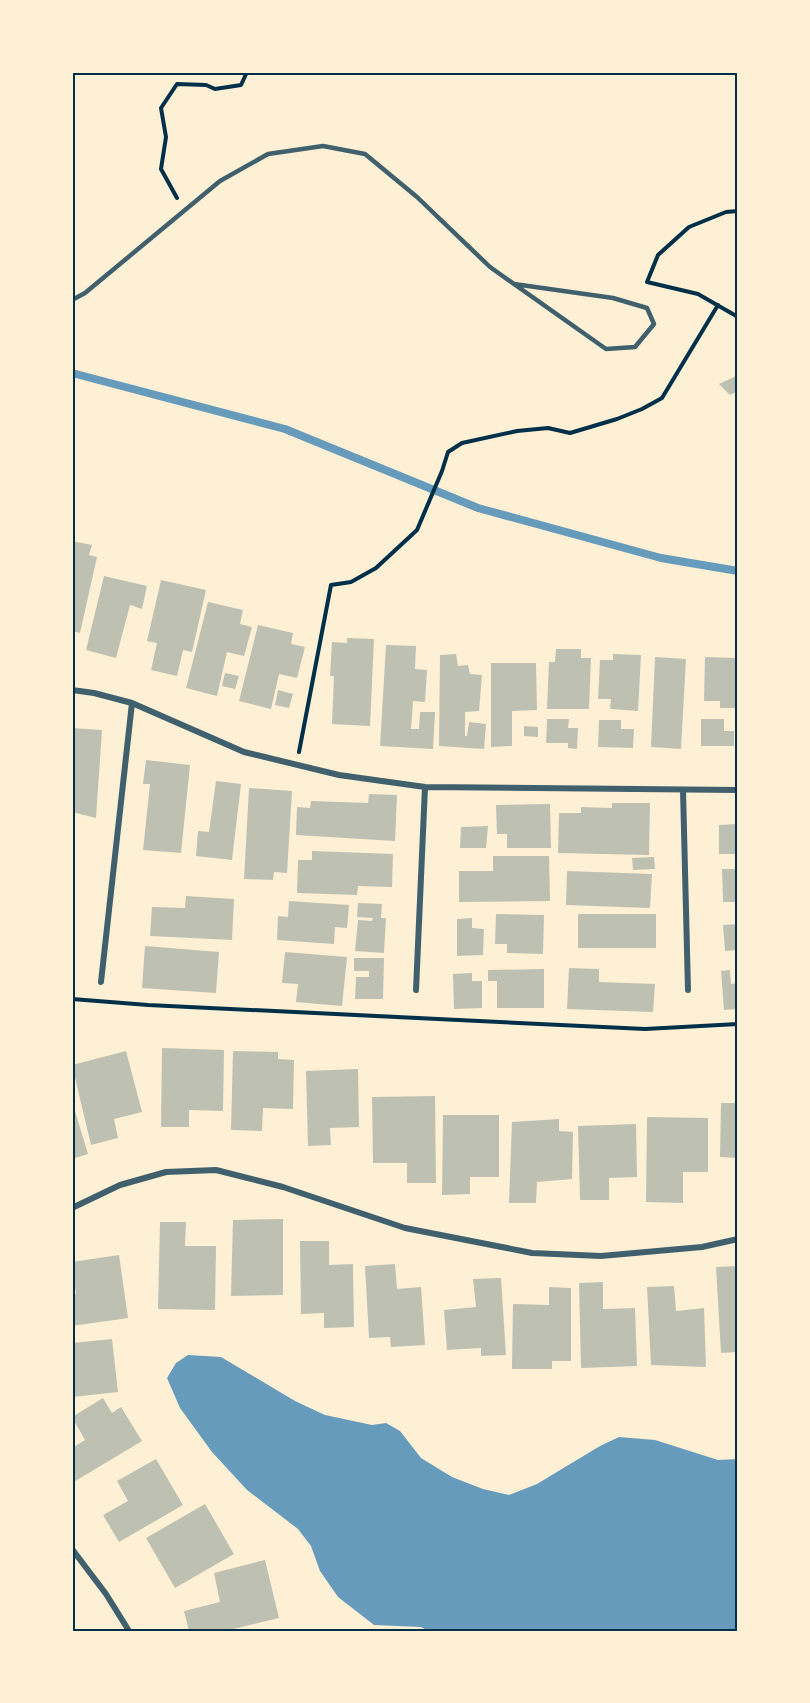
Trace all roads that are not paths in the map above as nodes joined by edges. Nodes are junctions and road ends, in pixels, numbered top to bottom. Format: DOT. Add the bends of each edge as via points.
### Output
graph roads {
  1 [pos="514,284"];
  2 [pos="72,300"];
  3 [pos="72,690"];
  4 [pos="132,703"];
  5 [pos="424,787"];
  6 [pos="683,790"];
  7 [pos="738,790"];
  8 [pos="101,982"];
  9 [pos="416,990"];
  10 [pos="688,990"];
  11 [pos="72,1208"];
  12 [pos="738,1239"];
  13 [pos="72,1549"];
  14 [pos="129,1631"];
  1 -- 1 [label="lane" via="606,349 635,347 654,324 647,308 612,298"];
  1 -- 2 [label="lane" via="365,154 322,146 268,154 220,181"];
  3 -- 4 [label="street"];
  4 -- 5 [label="street" via="244,752 339,775"];
  4 -- 8 [label="street"];
  5 -- 6 [label="street"];
  5 -- 9 [label="street"];
  6 -- 7 [label="street"];
  6 -- 10 [label="street"];
  11 -- 12 [label="street" via="120,1185 166,1172 216,1170 283,1186 405,1228 531,1253 601,1256 702,1247"];
  13 -- 14 [label="street"];
}
